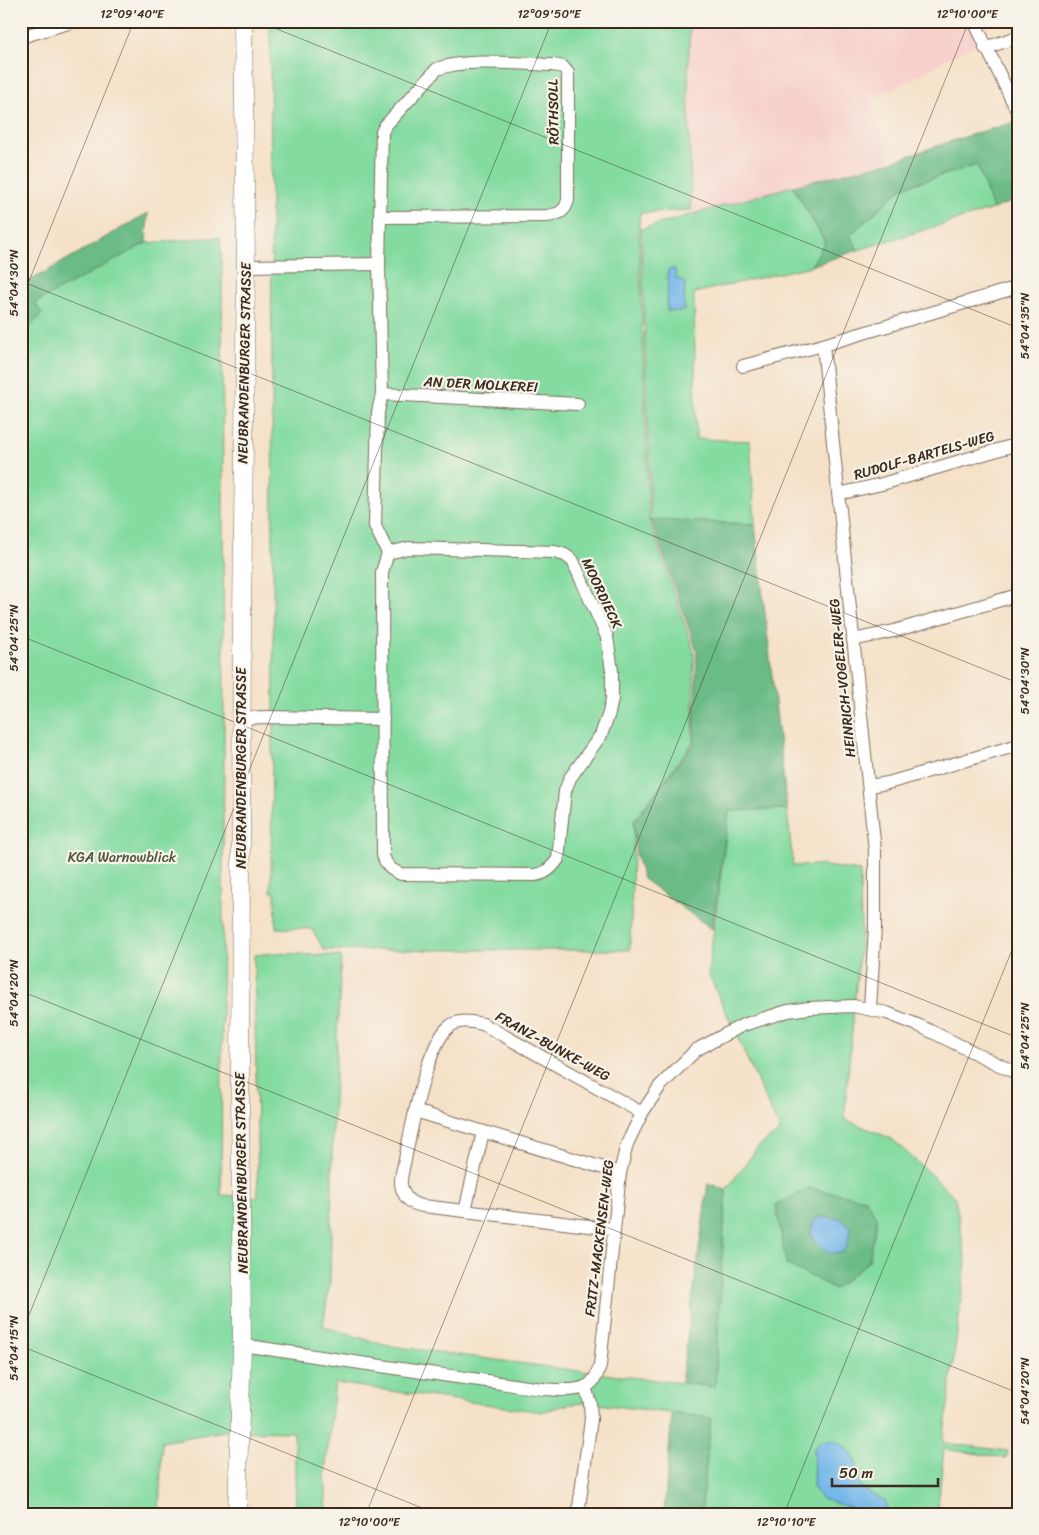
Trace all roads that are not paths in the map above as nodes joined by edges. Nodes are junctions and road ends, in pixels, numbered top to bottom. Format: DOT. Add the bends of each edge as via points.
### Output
graph roads {
  1 [pos="75,21"];
  2 [pos="243,21"];
  3 [pos="974,21"];
  4 [pos="21,37"];
  5 [pos="1018,37"];
  6 [pos="985,48"];
  7 [pos="1018,113"];
  8 [pos="381,217"];
  9 [pos="379,264"];
  10 [pos="246,266"];
  11 [pos="1018,287"];
  12 [pos="823,345"];
  13 [pos="743,366"];
  14 [pos="382,394"];
  15 [pos="578,404"];
  16 [pos="1018,444"];
  17 [pos="838,494"];
  18 [pos="388,553"];
  19 [pos="1018,595"];
  20 [pos="853,640"];
  21 [pos="242,718"];
  22 [pos="383,718"];
  23 [pos="1018,745"];
  24 [pos="869,786"];
  25 [pos="870,1008"];
  26 [pos="1018,1074"];
  27 [pos="415,1111"];
  28 [pos="642,1113"];
  29 [pos="483,1132"];
  30 [pos="620,1173"];
  31 [pos="465,1211"];
  32 [pos="613,1229"];
  33 [pos="242,1344"];
  34 [pos="585,1387"];
  35 [pos="1018,1500"];
  36 [pos="237,1514"];
  37 [pos="578,1514"];
  38 [pos="1016,1514"];
  1 -- 4 [label="street"];
  2 -- 10 [label="main road, NEUBRANDENBURGER STRASSE"];
  3 -- 6 [label="street"];
  5 -- 6 [label="street"];
  6 -- 7 [label="street"];
  8 -- 8 [label="street, RÖTHSOLL" via="382,132 437,69 452,64 553,65 563,67 568,73 568,200 563,211 548,216"];
  8 -- 9 [label="street, RÖTHSOLL"];
  9 -- 10 [label="street"];
  9 -- 14 [label="street"];
  10 -- 21 [label="main road, NEUBRANDENBURGER STRASSE"];
  11 -- 12 [label="street"];
  12 -- 13 [label="street"];
  12 -- 17 [label="street, HEINRICH-VOGELER-WEG"];
  14 -- 15 [label="street, AN DER MOLKEREI"];
  14 -- 18 [label="street" via="378,412 375,526"];
  16 -- 17 [label="street, RUDOLF-BARTELS-WEG"];
  17 -- 20 [label="street, HEINRICH-VOGELER-WEG"];
  18 -- 22 [label="street, MOORDIECK" via="382,572"];
  18 -- 22 [label="street, MOORDIECK" via="409,548 555,552 569,558 607,637 612,700 601,735 570,778 565,791 558,860 548,870 534,875 401,874 388,867 383,855"];
  19 -- 20 [label="street"];
  20 -- 24 [label="street, HEINRICH-VOGELER-WEG"];
  21 -- 22 [label="street"];
  21 -- 33 [label="main road, NEUBRANDENBURGER STRASSE"];
  23 -- 24 [label="street" via="888,784"];
  24 -- 25 [label="street, HEINRICH-VOGELER-WEG" via="876,889"];
  25 -- 26 [label="street, FRITZ-MACKENSEN-WEG" via="900,1017"];
  25 -- 28 [label="street, FRITZ-MACKENSEN-WEG" via="809,1008 743,1025 696,1050 660,1086"];
  27 -- 28 [label="street, FRANZ-BUNKE-WEG" via="426,1072 440,1040 448,1027 469,1021 483,1024"];
  27 -- 29 [label="street"];
  27 -- 31 [label="street, FRANZ-BUNKE-WEG" via="401,1183 407,1200 418,1206"];
  28 -- 30 [label="street, FRITZ-MACKENSEN-WEG" via="627,1144"];
  29 -- 30 [label="street"];
  29 -- 31 [label="street"];
  30 -- 32 [label="street, FRITZ-MACKENSEN-WEG"];
  31 -- 32 [label="street, FRANZ-BUNKE-WEG"];
  32 -- 34 [label="street, FRITZ-MACKENSEN-WEG" via="600,1366 595,1380"];
  33 -- 34 [label="street" via="520,1385 570,1390"];
  33 -- 36 [label="main road, NEUBRANDENBURGER STRASSE"];
  34 -- 37 [label="street" via="591,1419"];
  35 -- 38 [label="street"];
}
